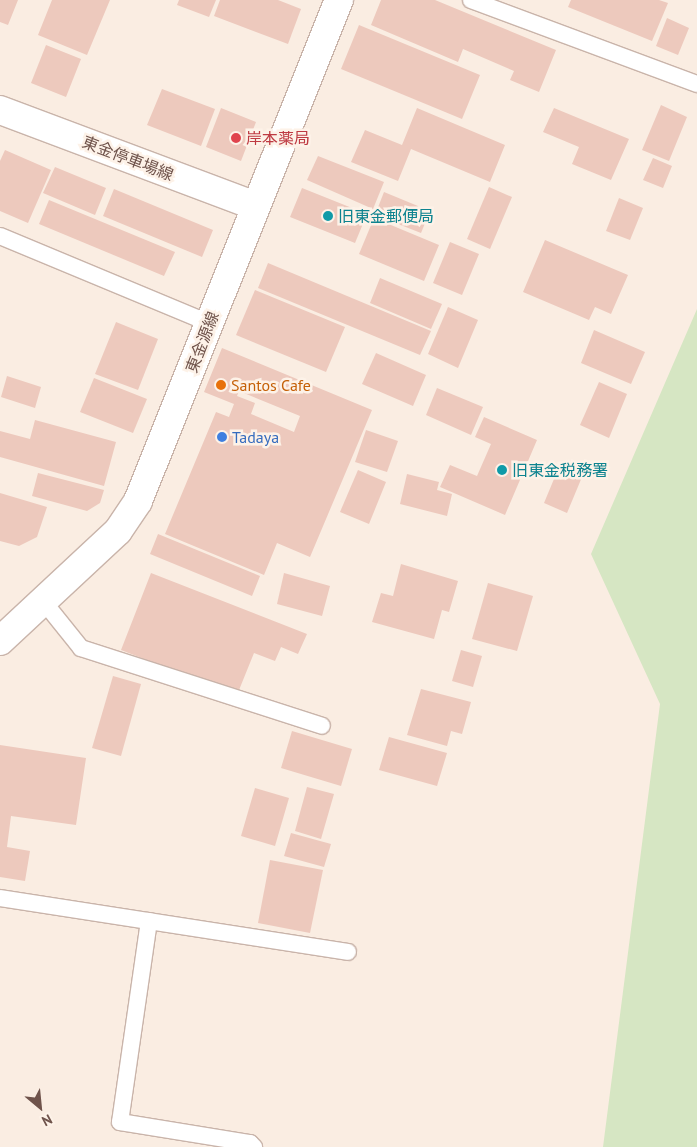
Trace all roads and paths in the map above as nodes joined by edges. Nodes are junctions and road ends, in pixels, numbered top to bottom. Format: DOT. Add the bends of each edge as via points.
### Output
graph roads {
  1 [pos="339,0"];
  2 [pos="471,0"];
  3 [pos="697,84"];
  4 [pos="0,110"];
  5 [pos="255,206"];
  6 [pos="0,236"];
  7 [pos="209,323"];
  8 [pos="44,602"];
  9 [pos="0,641"];
  10 [pos="322,726"];
  11 [pos="0,898"];
  12 [pos="149,921"];
  13 [pos="348,952"];
  14 [pos="254,1147"];
  1 -- 5 [label="main road, 東金源線"];
  2 -- 3 [label="lane"];
  4 -- 5 [label="main road, 東金停車場線"];
  5 -- 7 [label="main road, 東金源線"];
  6 -- 7 [label="lane"];
  7 -- 8 [label="main road, 東金源線" via="138,502 118,531"];
  8 -- 9 [label="main road, 東金源線"];
  8 -- 10 [label="lane" via="81,648"];
  11 -- 12 [label="lane"];
  12 -- 13 [label="lane"];
  12 -- 14 [label="lane" via="120,1122 250,1143"];
}
